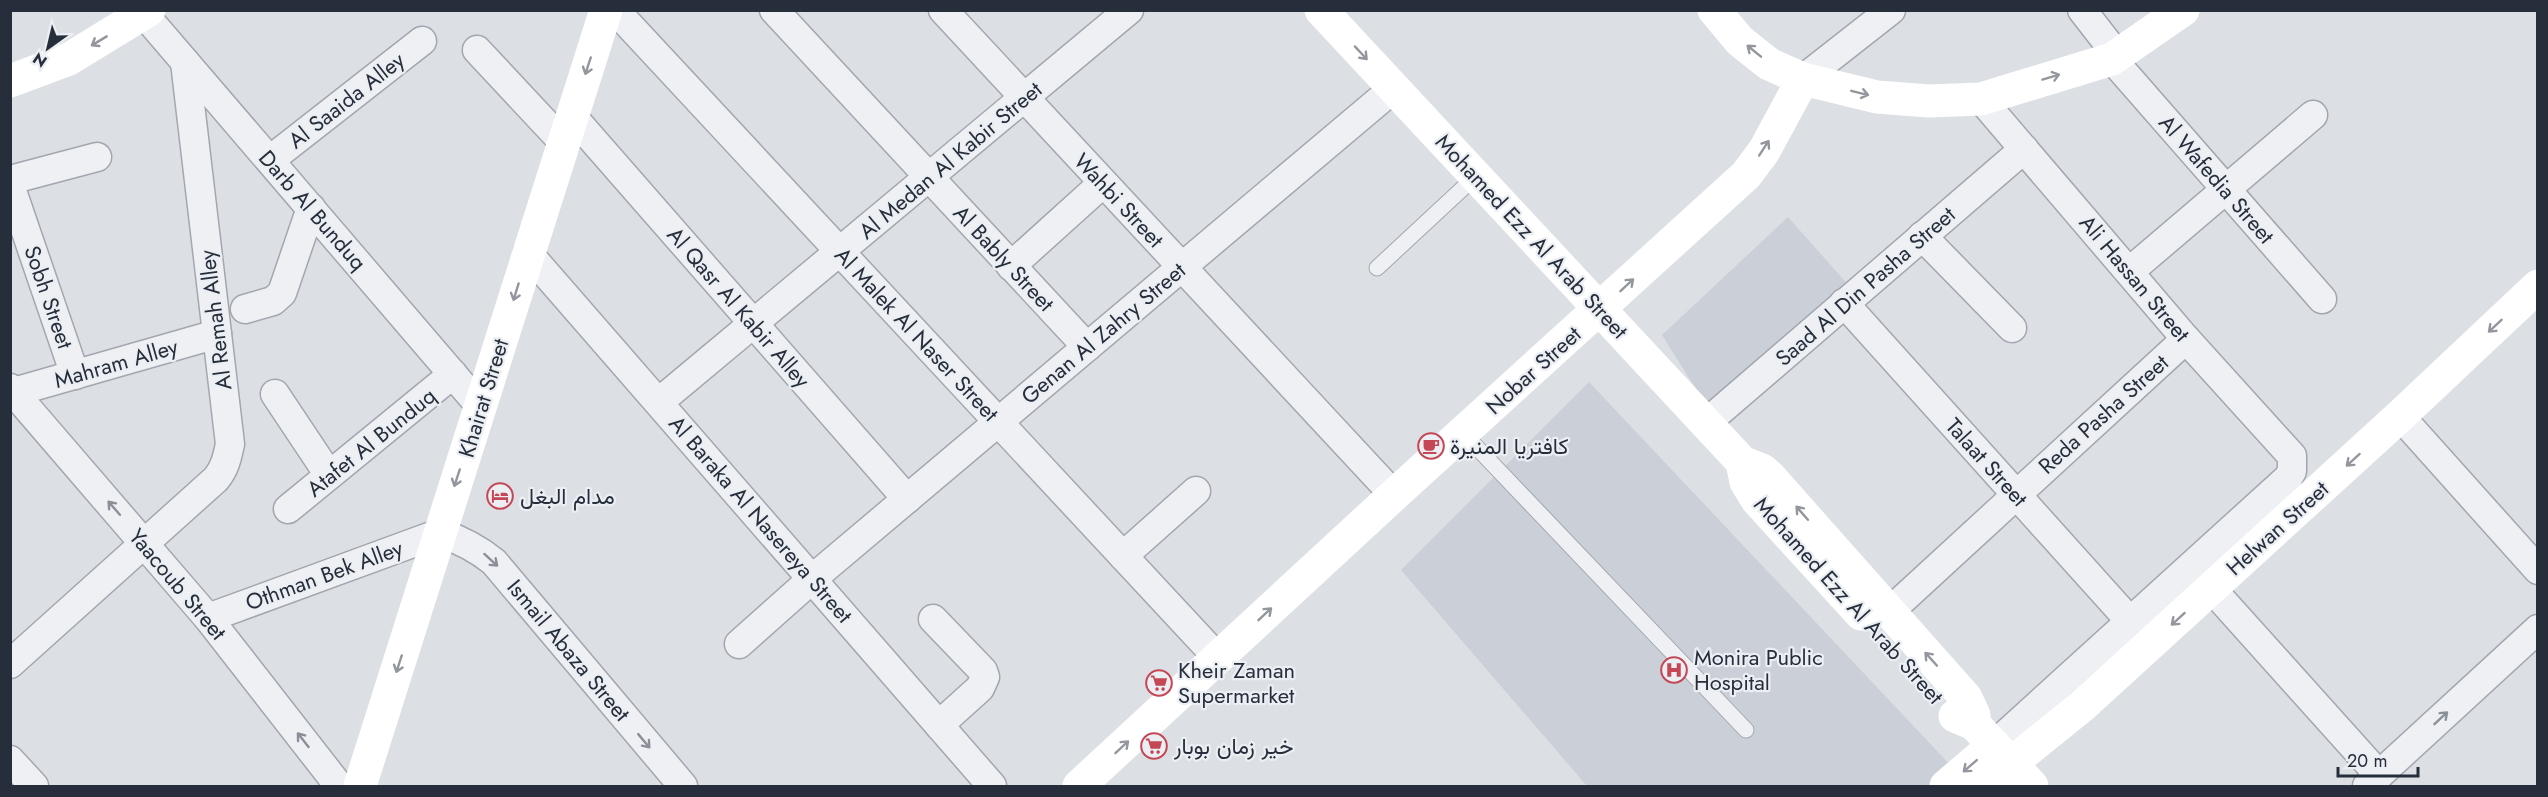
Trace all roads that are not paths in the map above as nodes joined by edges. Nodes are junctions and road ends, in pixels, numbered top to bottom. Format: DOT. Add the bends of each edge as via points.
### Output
graph roads {
  1 [pos="606,10"];
  2 [pos="615,10"];
  3 [pos="774,10"];
  4 [pos="943,10"];
  5 [pos="1129,10"];
  6 [pos="1321,10"];
  7 [pos="1714,10"];
  8 [pos="1891,10"];
  9 [pos="2082,10"];
  10 [pos="2183,10"];
  11 [pos="147,12"];
  12 [pos="422,41"];
  13 [pos="477,50"];
  14 [pos="2114,57"];
  15 [pos="185,63"];
  16 [pos="1803,79"];
  17 [pos="10,81"];
  18 [pos="1394,88"];
  19 [pos="1024,98"];
  20 [pos="1981,99"];
  21 [pos="2313,114"];
  22 [pos="567,129"];
  23 [pos="2024,149"];
  24 [pos="97,156"];
  25 [pos="270,160"];
  26 [pos="1476,176"];
  27 [pos="929,177"];
  28 [pos="1103,183"];
  29 [pos="2226,189"];
  30 [pos="12,193"];
  31 [pos="311,208"];
  32 [pos="1922,236"];
  33 [pos="840,251"];
  34 [pos="528,253"];
  35 [pos="1011,266"];
  36 [pos="1181,267"];
  37 [pos="1377,268"];
  38 [pos="2130,271"];
  39 [pos="2538,286"];
  40 [pos="2322,299"];
  41 [pos="1844,303"];
  42 [pos="245,309"];
  43 [pos="1600,309"];
  44 [pos="754,323"];
  45 [pos="2012,328"];
  46 [pos="217,334"];
  47 [pos="2186,339"];
  48 [pos="1087,347"];
  49 [pos="453,374"];
  50 [pos="75,375"];
  51 [pos="275,394"];
  52 [pos="659,402"];
  53 [pos="16,403"];
  54 [pos="480,406"];
  55 [pos="2400,416"];
  56 [pos="998,422"];
  57 [pos="1706,423"];
  58 [pos="1463,433"];
  59 [pos="1742,462"];
  60 [pos="329,476"];
  61 [pos="1196,491"];
  62 [pos="2016,493"];
  63 [pos="1394,495"];
  64 [pos="907,499"];
  65 [pos="288,509"];
  66 [pos="440,533"];
  67 [pos="144,543"];
  68 [pos="1123,556"];
  69 [pos="2534,559"];
  70 [pos="812,579"];
  71 [pos="2211,588"];
  72 [pos="1889,612"];
  73 [pos="208,618"];
  74 [pos="933,620"];
  75 [pos="2130,621"];
  76 [pos="2538,629"];
  77 [pos="739,644"];
  78 [pos="1218,658"];
  79 [pos="10,664"];
  80 [pos="939,725"];
  81 [pos="1746,730"];
  82 [pos="2003,755"];
  83 [pos="10,760"];
  84 [pos="2378,783"];
  85 [pos="1086,784"];
  86 [pos="34,786"];
  87 [pos="339,786"];
  88 [pos="360,786"];
  89 [pos="683,786"];
  90 [pos="992,786"];
  91 [pos="1946,786"];
  92 [pos="1983,786"];
  1 -- 22 [label="street, Khairat Street, one-way"];
  2 -- 33 [label="street, Al Malek Al Naser Street"];
  3 -- 27 [label="street, Al Bably Street"];
  4 -- 19 [label="street, Wahbi Street"];
  5 -- 19 [label="street, Al Medan Al Kabir Street"];
  6 -- 18 [label="street, Mohamed Ezz Al Arab Street, one-way"];
  16 -- 7 [label="street, one-way" via="1769,64 1740,41"];
  8 -- 16 [label="street"];
  9 -- 14 [label="street, Al Wafedia Street"];
  10 -- 14 [label="street"];
  11 -- 15 [label="street, Darb Al Bunduq"];
  11 -- 17 [label="street, one-way" via="69,59"];
  12 -- 25 [label="street, Al Saaida Alley"];
  13 -- 22 [label="street, Al Qasr Al Kabir Alley"];
  20 -- 14 [label="street, one-way"];
  14 -- 29 [label="street, Al Wafedia Street"];
  15 -- 25 [label="street, Darb Al Bunduq"];
  15 -- 46 [label="street, Al Remah Alley"];
  16 -- 20 [label="street, one-way" via="1877,97"];
  43 -- 16 [label="street, Nobar Street, one-way" via="1746,175 1764,151"];
  18 -- 26 [label="street, Mohamed Ezz Al Arab Street"];
  18 -- 36 [label="street, Genan Al Zahry Street"];
  19 -- 27 [label="street, Al Medan Al Kabir Street"];
  19 -- 28 [label="street, Wahbi Street"];
  20 -- 23 [label="street, Ali Hassan Street"];
  21 -- 29 [label="street"];
  22 -- 34 [label="street, Khairat Street"];
  22 -- 44 [label="street, Al Qasr Al Kabir Alley"];
  23 -- 32 [label="street, Saad Al Din Pasha Street"];
  23 -- 38 [label="street, Ali Hassan Street"];
  24 -- 30 [label="street"];
  25 -- 31 [label="street, Darb Al Bunduq"];
  26 -- 37 [label="lane"];
  26 -- 43 [label="street, Mohamed Ezz Al Arab Street"];
  27 -- 33 [label="street, Al Medan Al Kabir Street"];
  27 -- 35 [label="street, Al Bably Street"];
  28 -- 35 [label="street"];
  28 -- 36 [label="street, Wahbi Street"];
  29 -- 38 [label="street"];
  29 -- 40 [label="street, Al Wafedia Street"];
  30 -- 50 [label="street, Sobh Street"];
  31 -- 42 [label="street" via="282,293 273,301"];
  31 -- 49 [label="street, Darb Al Bunduq"];
  32 -- 41 [label="street, Saad Al Din Pasha Street"];
  32 -- 45 [label="street"];
  33 -- 44 [label="street, Al Medan Al Kabir Street"];
  33 -- 56 [label="street, Al Malek Al Naser Street"];
  34 -- 52 [label="street, Al Baraka Al Nasereya Street"];
  34 -- 54 [label="street, Khairat Street, one-way"];
  35 -- 48 [label="street, Al Bably Street"];
  36 -- 48 [label="street, Genan Al Zahry Street"];
  36 -- 63 [label="street, Wahbi Street"];
  38 -- 47 [label="street, Ali Hassan Street"];
  39 -- 55 [label="street, Helwan Street, one-way"];
  41 -- 57 [label="street, Saad Al Din Pasha Street"];
  41 -- 62 [label="street, Talaat Street"];
  43 -- 57 [label="street, Mohamed Ezz Al Arab Street"];
  43 -- 58 [label="street, Nobar Street"];
  44 -- 52 [label="street, Al Medan Al Kabir Street"];
  44 -- 64 [label="street, Al Qasr Al Kabir Alley"];
  46 -- 50 [label="street, Mahram Alley"];
  46 -- 67 [label="street, Al Remah Alley" via="230,444 223,470"];
  47 -- 62 [label="street, Reda Pasha Street"];
  47 -- 75 [label="street, Ali Hassan Street" via="2292,456 2292,471"];
  48 -- 56 [label="street, Genan Al Zahry Street"];
  49 -- 54 [label="street, Darb Al Bunduq"];
  49 -- 60 [label="street, Atafet Al Bunduq"];
  50 -- 53 [label="street, Mahram Alley"];
  51 -- 60 [label="street"];
  52 -- 70 [label="street, Al Baraka Al Nasereya Street"];
  67 -- 53 [label="street, Yaacoub Street, one-way"];
  54 -- 66 [label="street, Khairat Street, one-way"];
  55 -- 69 [label="street"];
  55 -- 71 [label="street, Helwan Street, one-way"];
  56 -- 64 [label="street, Genan Al Zahry Street"];
  56 -- 68 [label="street, Al Malek Al Naser Street"];
  57 -- 59 [label="street, Mohamed Ezz Al Arab Street"];
  58 -- 63 [label="street, Nobar Street"];
  58 -- 81 [label="lane"];
  72 -- 59 [label="street, Mohamed Ezz Al Arab Street, one-way" via="1770,477"];
  59 -- 82 [label="street, Mohamed Ezz Al Arab Street" via="1746,482 1757,500 1950,712"];
  60 -- 65 [label="street, Atafet Al Bunduq"];
  61 -- 68 [label="street"];
  62 -- 72 [label="street, Reda Pasha Street"];
  62 -- 75 [label="street, Talaat Street"];
  78 -- 63 [label="street, Nobar Street, one-way"];
  64 -- 70 [label="street, Genan Al Zahry Street"];
  66 -- 73 [label="street, Othman Bek Alley"];
  66 -- 88 [label="street, Khairat Street, one-way"];
  66 -- 89 [label="street, Ismail Abaza Street, one-way" via="478,549 494,562"];
  67 -- 73 [label="street, Yaacoub Street"];
  67 -- 79 [label="street, Al Remah Alley"];
  68 -- 78 [label="street, Al Malek Al Naser Street"];
  70 -- 77 [label="street, Genan Al Zahry Street"];
  70 -- 80 [label="street, Al Baraka Al Nasereya Street"];
  71 -- 82 [label="street, Helwan Street, one-way" via="2082,707"];
  71 -- 84 [label="street"];
  82 -- 72 [label="street, Mohamed Ezz Al Arab Street, one-way" via="1966,698"];
  87 -- 73 [label="street, Yaacoub Street, one-way"];
  74 -- 80 [label="street" via="985,677 980,688"];
  75 -- 82 [label="street"];
  84 -- 76 [label="street, one-way"];
  85 -- 78 [label="street, Nobar Street, one-way"];
  80 -- 90 [label="street, Al Baraka Al Nasereya Street"];
  82 -- 91 [label="street, one-way"];
  82 -- 92 [label="street"];
  83 -- 86 [label="street"];
}
